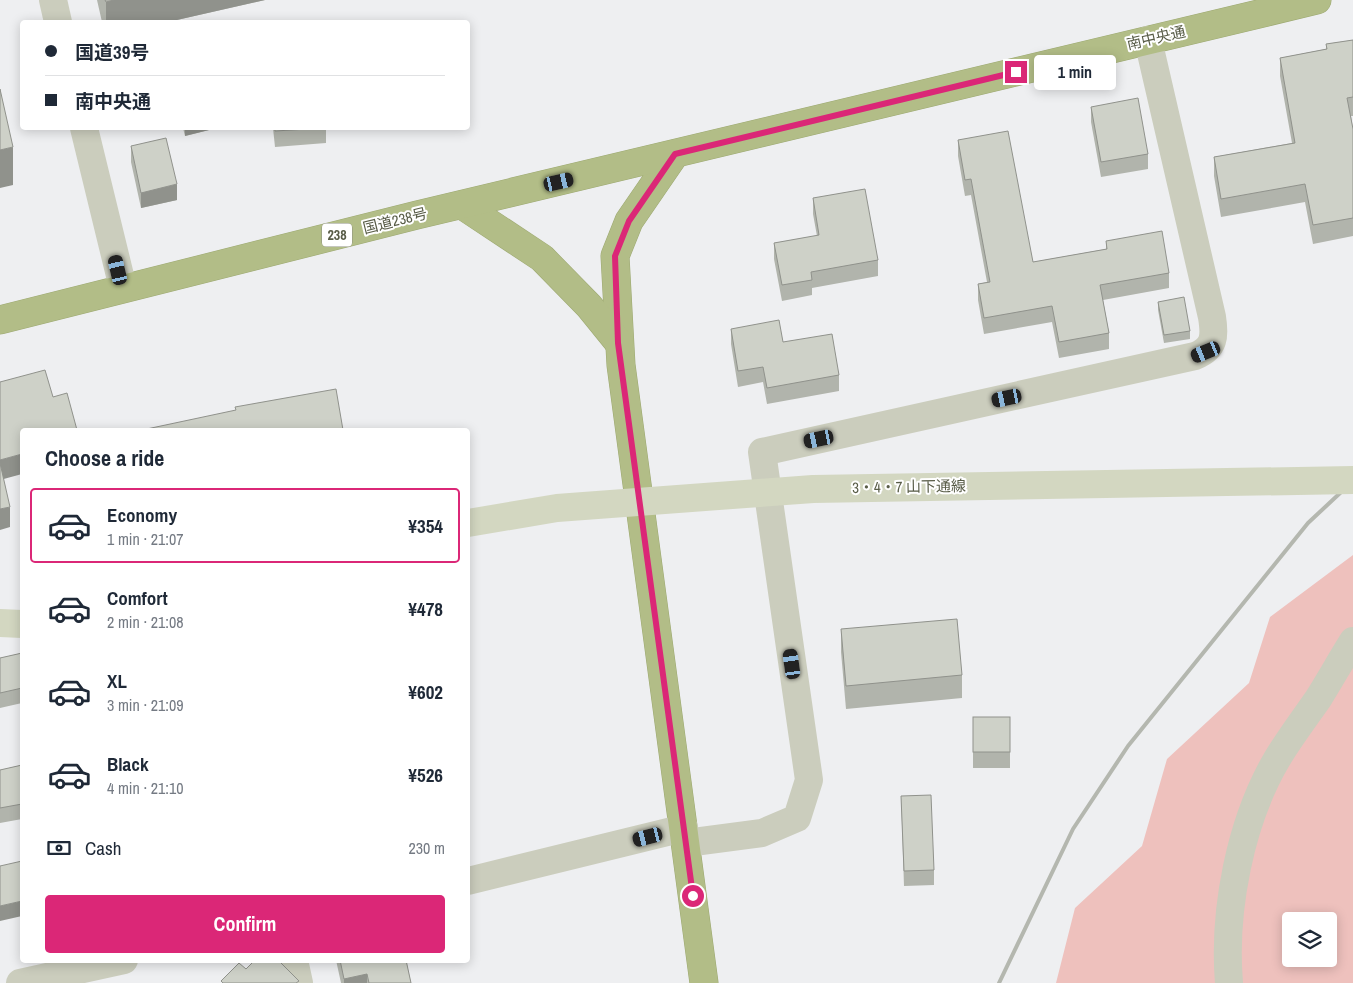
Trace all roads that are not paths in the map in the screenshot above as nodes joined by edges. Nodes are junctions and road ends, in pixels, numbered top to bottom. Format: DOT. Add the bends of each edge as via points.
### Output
graph roads {
  1 [pos="53,0"];
  2 [pos="1317,0"];
  3 [pos="58,20"];
  4 [pos="1148,40"];
  5 [pos="84,130"];
  6 [pos="675,154"];
  7 [pos="462,204"];
  8 [pos="122,288"];
  9 [pos="0,320"];
  10 [pos="618,343"];
  11 [pos="1353,480"];
  12 [pos="470,523"];
  13 [pos="0,623"];
  14 [pos="20,624"];
  15 [pos="1353,641"];
  16 [pos="685,836"];
  17 [pos="470,881"];
  18 [pos="110,963"];
  19 [pos="295,963"];
  20 [pos="20,983"];
  21 [pos="299,983"];
  22 [pos="704,983"];
  23 [pos="1228,983"];
  1 -- 3 [label="street"];
  2 -- 4 [label="highway, 南中央通"];
  4 -- 6 [label="highway, 南中央通"];
  4 -- 16 [label="street" via="1212,317 1214,331 1206,352 762,452 808,780 797,818 762,832"];
  5 -- 8 [label="street"];
  6 -- 7 [label="highway, 国道238号 / 238"];
  6 -- 10 [label="highway" via="629,221 615,256"];
  7 -- 8 [label="highway, 国道238号 / 238"];
  7 -- 10 [label="highway" via="542,258 589,306"];
  8 -- 9 [label="highway, 国道238号 / 238"];
  10 -- 16 [label="highway"];
  11 -- 12 [label="street, 3・4・7 山下通線, bridge" via="813,489 557,508"];
  13 -- 14 [label="street"];
  15 -- 23 [label="street" via="1276,760 1245,830 1230,900"];
  16 -- 17 [label="street"];
  16 -- 22 [label="highway"];
  18 -- 20 [label="street"];
  19 -- 21 [label="street"];
}
